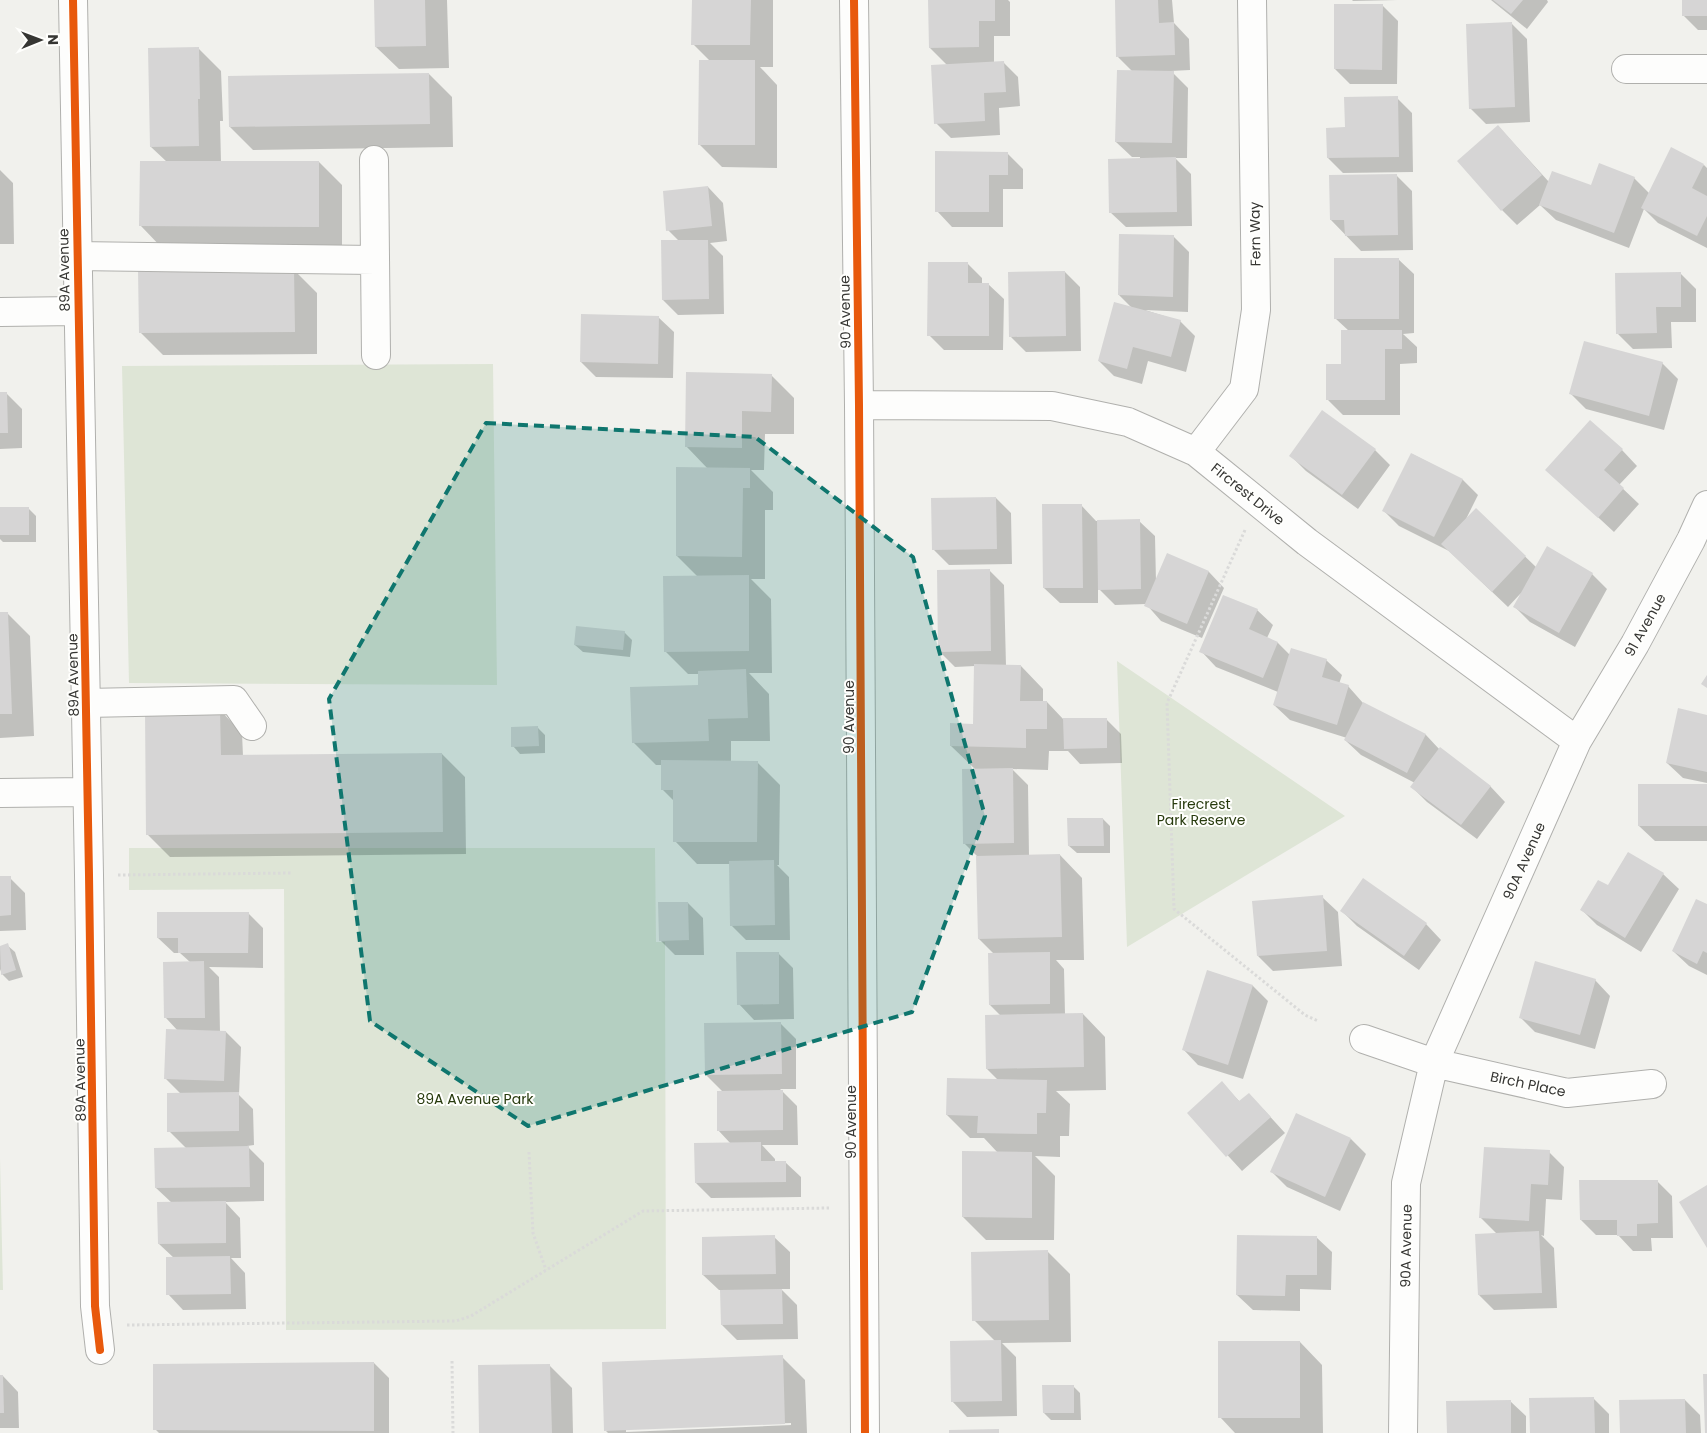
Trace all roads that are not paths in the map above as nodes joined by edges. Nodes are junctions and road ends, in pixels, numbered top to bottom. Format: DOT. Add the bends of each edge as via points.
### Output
graph roads {
  1 [pos="72,0"];
  2 [pos="854,0"];
  3 [pos="1252,0"];
  4 [pos="1626,69"];
  5 [pos="1707,69"];
  6 [pos="374,160"];
  7 [pos="76,256"];
  8 [pos="375,260"];
  9 [pos="77,311"];
  10 [pos="0,312"];
  11 [pos="376,355"];
  12 [pos="859,404"];
  13 [pos="1196,452"];
  14 [pos="1707,505"];
  15 [pos="86,703"];
  16 [pos="252,726"];
  17 [pos="1577,741"];
  18 [pos="87,792"];
  19 [pos="0,794"];
  20 [pos="1364,1039"];
  21 [pos="1434,1063"];
  22 [pos="1652,1084"];
  23 [pos="100,1350"];
  24 [pos="865,1433"];
  25 [pos="1403,1433"];
  1 -- 7 [label="street, 89A Avenue"];
  2 -- 12 [label="street, 90 Avenue"];
  3 -- 13 [label="street, Fern Way" via="1256,310 1244,389"];
  4 -- 5 [label="street"];
  6 -- 8 [label="street"];
  7 -- 8 [label="street"];
  7 -- 9 [label="street, 89A Avenue"];
  8 -- 11 [label="street"];
  9 -- 10 [label="street"];
  9 -- 15 [label="street, 89A Avenue"];
  12 -- 13 [label="street, Fircrest Drive" via="1052,406 1128,422"];
  12 -- 24 [label="street, 90 Avenue"];
  13 -- 17 [label="street, Fircrest Drive" via="1308,542"];
  14 -- 17 [label="street, 91 Avenue" via="1640,635"];
  15 -- 16 [label="street" via="234,700"];
  15 -- 18 [label="street, 89A Avenue"];
  17 -- 21 [label="street, 90A Avenue"];
  18 -- 19 [label="street"];
  18 -- 23 [label="street, 89A Avenue" via="95,1296"];
  20 -- 21 [label="street"];
  21 -- 22 [label="street, Birch Place" via="1567,1094"];
  21 -- 25 [label="street, 90A Avenue" via="1406,1183"];
}
